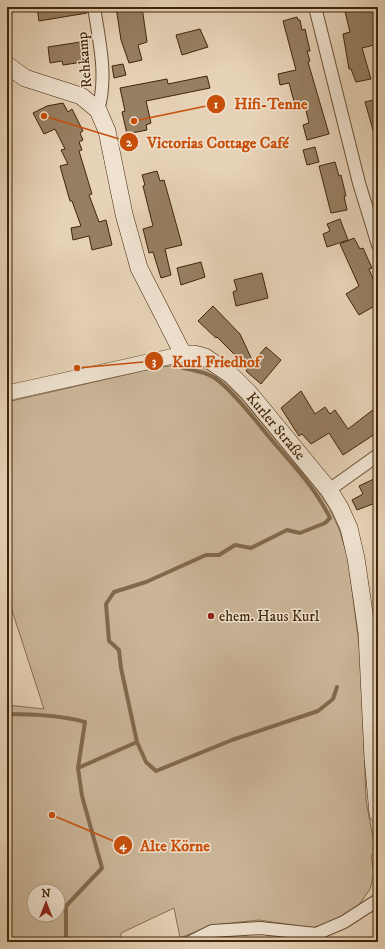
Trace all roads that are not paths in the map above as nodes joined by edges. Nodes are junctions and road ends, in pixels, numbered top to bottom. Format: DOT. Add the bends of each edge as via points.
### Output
graph roads {
  1 [pos="94,7"];
  2 [pos="315,7"];
  3 [pos="9,69"];
  4 [pos="98,110"];
  5 [pos="378,245"];
  6 [pos="183,354"];
  7 [pos="7,393"];
  8 [pos="378,455"];
  9 [pos="329,490"];
  10 [pos="373,666"];
  11 [pos="378,814"];
  12 [pos="378,900"];
  13 [pos="190,942"];
  1 -- 4 [label="street, Rehkamp" via="104,70 102,97"];
  2 -- 5 [label="street" via="359,183"];
  3 -- 4 [label="main road" via="36,82 81,96"];
  4 -- 6 [label="main road" via="107,131 124,214 139,268"];
  6 -- 7 [label="street"];
  6 -- 9 [label="main road, Kurler Straße" via="205,357 231,375 267,414"];
  8 -- 9 [label="street"];
  9 -- 10 [label="main road, Kurler Straße" via="349,528"];
  10 -- 11 [label="main road, Kurler Straße" via="372,758"];
  12 -- 13 [label="street" via="344,922 316,934 260,928 212,932"];
}
